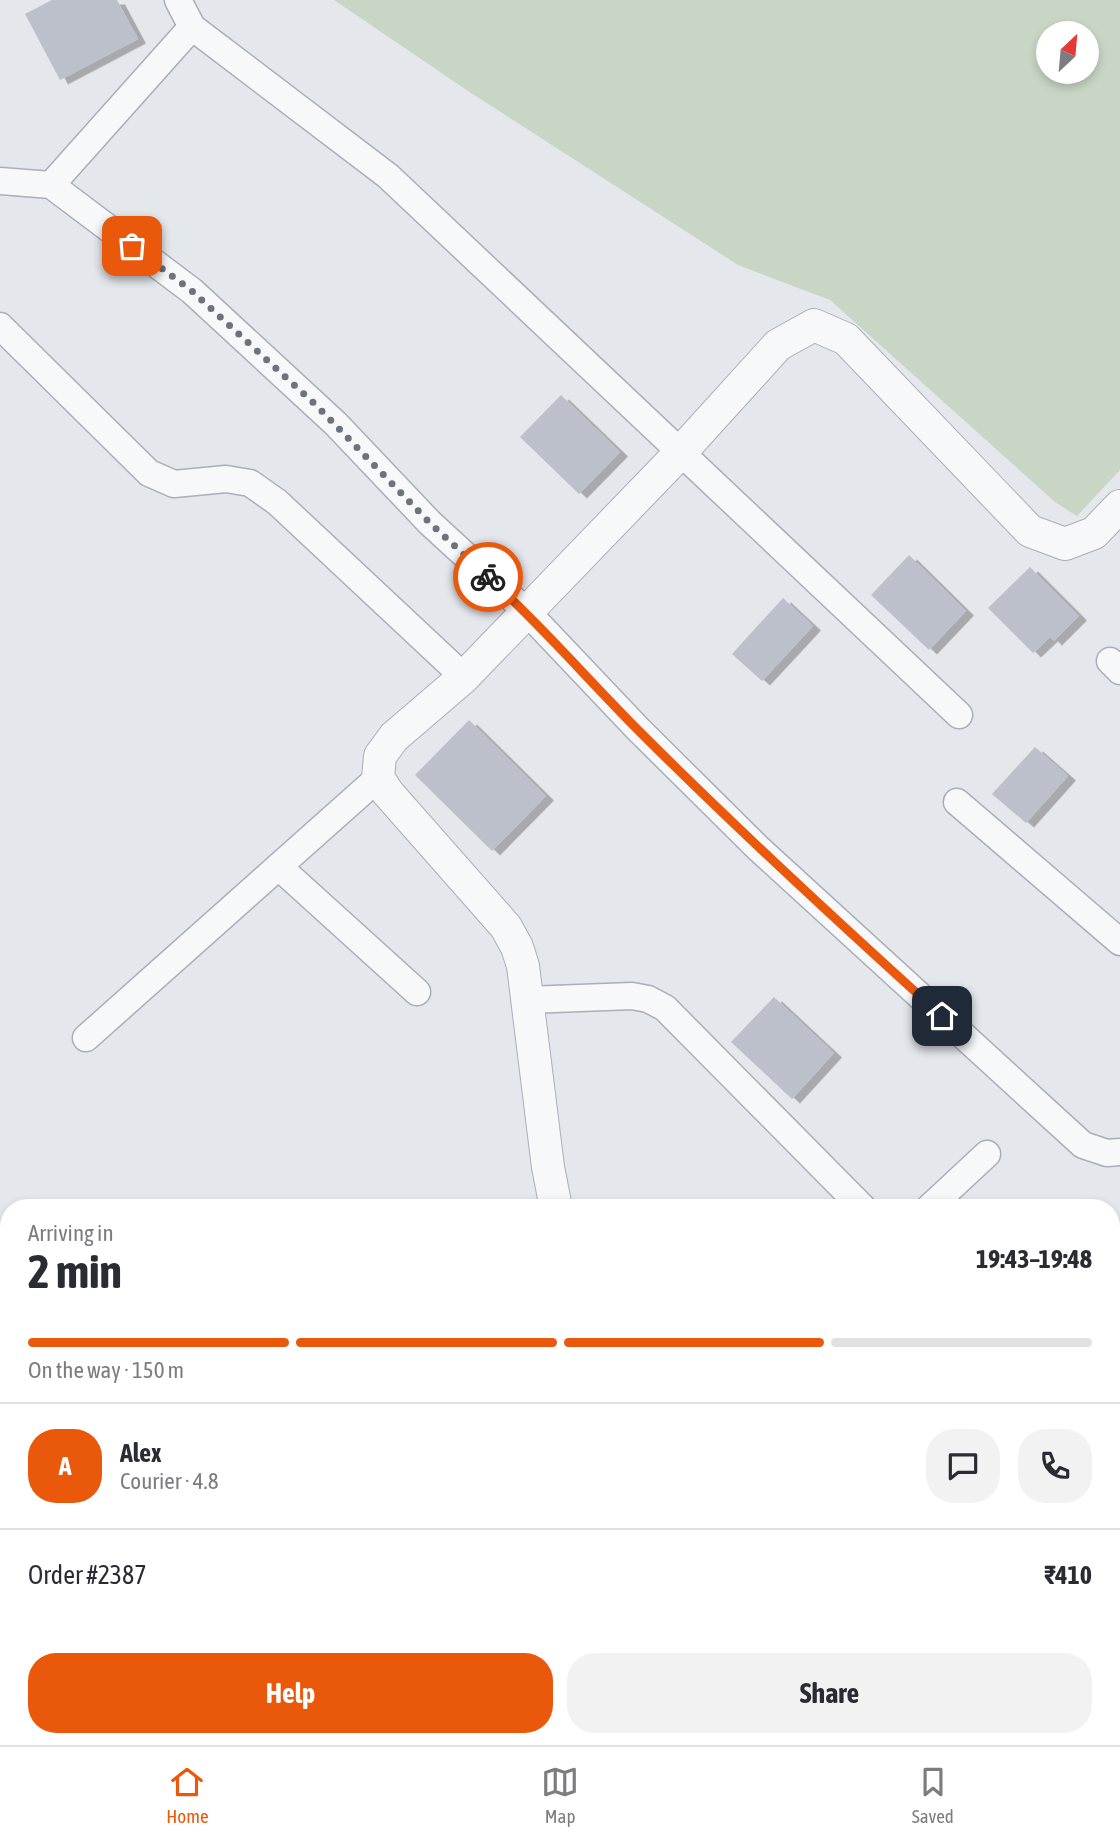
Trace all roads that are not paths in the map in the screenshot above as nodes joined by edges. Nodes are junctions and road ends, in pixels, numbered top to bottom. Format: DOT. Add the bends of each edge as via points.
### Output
graph roads {
  1 [pos="178,0"];
  2 [pos="192,27"];
  3 [pos="0,180"];
  4 [pos="51,185"];
  5 [pos="0,326"];
  6 [pos="680,453"];
  7 [pos="1120,506"];
  8 [pos="527,612"];
  9 [pos="464,677"];
  10 [pos="959,715"];
  11 [pos="378,779"];
  12 [pos="957,802"];
  13 [pos="279,867"];
  14 [pos="1120,942"];
  15 [pos="417,992"];
  16 [pos="527,1000"];
  17 [pos="86,1038"];
  18 [pos="1120,1152"];
  19 [pos="988,1154"];
  20 [pos="554,1199"];
  21 [pos="854,1199"];
  22 [pos="939,1199"];
  1 -- 2 [label="street"];
  2 -- 4 [label="street"];
  2 -- 6 [label="street" via="388,176"];
  3 -- 4 [label="street"];
  4 -- 8 [label="street" via="192,291 336,424 430,523"];
  5 -- 9 [label="street" via="149,473 174,484 226,480 250,484 277,502"];
  6 -- 7 [label="street" via="778,345 814,325 846,339 1030,531 1065,544 1094,533"];
  6 -- 8 [label="street"];
  6 -- 10 [label="street"];
  8 -- 9 [label="street"];
  8 -- 18 [label="street" via="758,848 1083,1145"];
  9 -- 11 [label="street" via="394,737 380,756"];
  11 -- 13 [label="street"];
  11 -- 16 [label="street" via="506,927 523,966"];
  12 -- 14 [label="street"];
  13 -- 15 [label="street"];
  13 -- 17 [label="street"];
  16 -- 20 [label="street"];
  16 -- 21 [label="street" via="632,996 665,1008"];
  19 -- 22 [label="street"];
}
